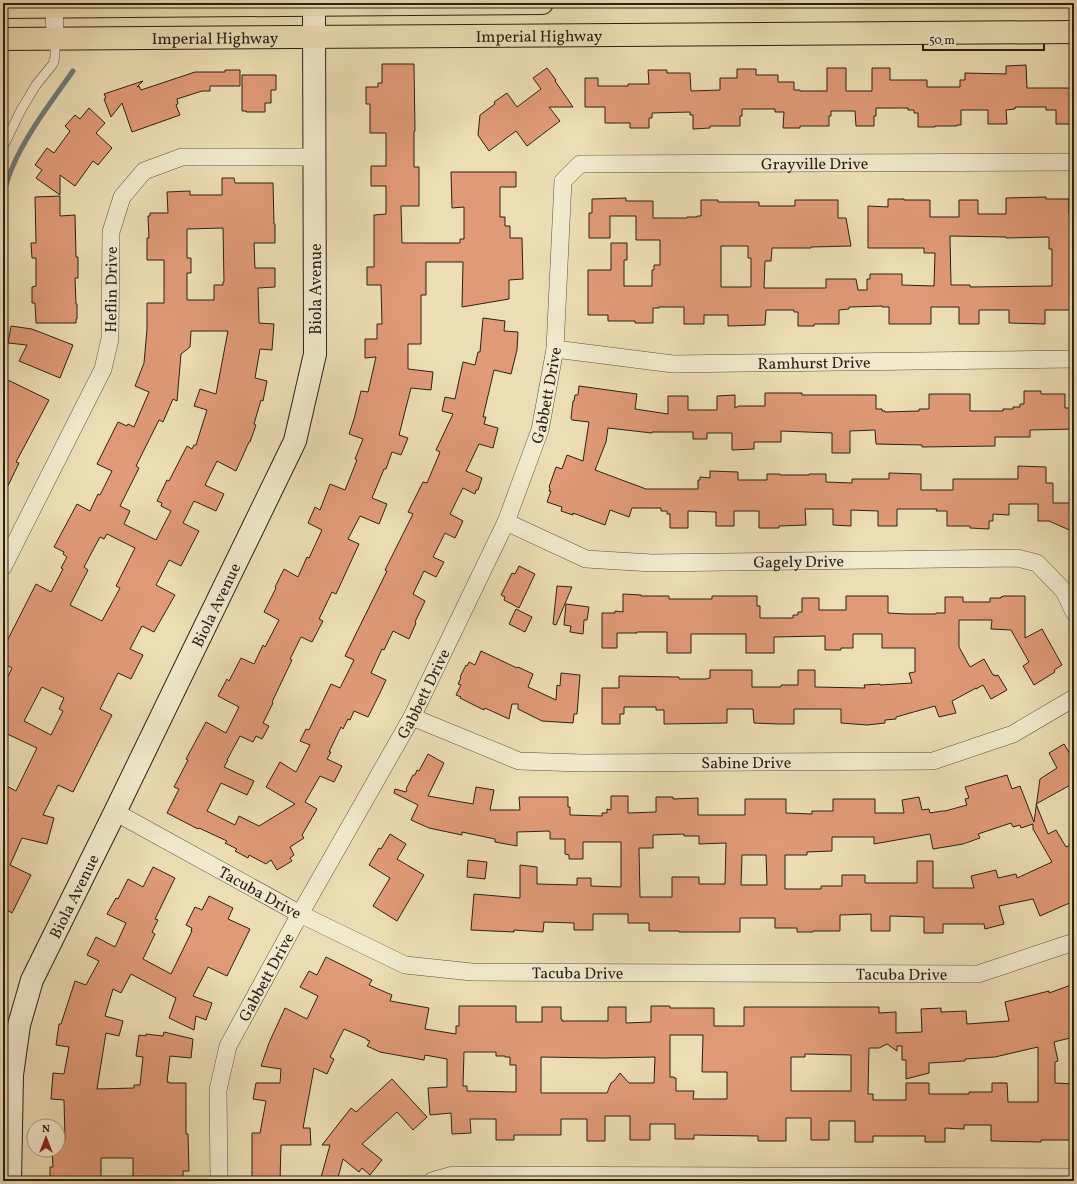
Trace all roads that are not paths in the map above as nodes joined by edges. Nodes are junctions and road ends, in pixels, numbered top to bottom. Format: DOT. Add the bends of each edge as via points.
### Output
graph roads {
  1 [pos="542,3"];
  2 [pos="314,4"];
  3 [pos="54,5"];
  4 [pos="3,7"];
  5 [pos="1074,32"];
  6 [pos="314,37"];
  7 [pos="55,38"];
  8 [pos="3,39"];
  9 [pos="3,147"];
  10 [pos="314,157"];
  11 [pos="1074,162"];
  12 [pos="563,181"];
  13 [pos="555,349"];
  14 [pos="1074,359"];
  15 [pos="506,522"];
  16 [pos="3,567"];
  17 [pos="1074,612"];
  18 [pos="1074,698"];
  19 [pos="412,717"];
  20 [pos="115,812"];
  21 [pos="300,914"];
  22 [pos="1074,942"];
  23 [pos="1074,1177"];
  24 [pos="10,1181"];
  25 [pos="219,1181"];
  26 [pos="432,1181"];
  1 -- 2 [label="main road, Imperial Highway"];
  2 -- 3 [label="main road, Imperial Highway"];
  2 -- 6 [label="street, Biola Avenue"];
  3 -- 4 [label="main road, Imperial Highway"];
  3 -- 7 [label="street"];
  5 -- 6 [label="main road, Imperial Highway"];
  6 -- 7 [label="main road, Imperial Highway"];
  6 -- 10 [label="street, Biola Avenue"];
  7 -- 8 [label="main road, Imperial Highway"];
  7 -- 9 [label="lane" via="55,57 52,64 21,110"];
  10 -- 16 [label="street, Heflin Drive" via="182,157 144,171 122,197 111,232 110,339 103,369"];
  10 -- 20 [label="street, Biola Avenue" via="315,354 295,441"];
  11 -- 12 [label="street, Grayville Drive" via="580,164"];
  12 -- 13 [label="street, Gabbett Drive"];
  13 -- 14 [label="street, Ramhurst Drive" via="673,364"];
  13 -- 15 [label="street, Gabbett Drive" via="540,430"];
  15 -- 17 [label="street, Gagely Drive" via="586,559 652,563 1017,558 1037,563 1064,591"];
  15 -- 19 [label="street, Gabbett Drive"];
  18 -- 19 [label="street, Sabine Drive" via="1013,734 933,762 519,762"];
  19 -- 21 [label="street, Gabbett Drive"];
  20 -- 21 [label="street, Tacuba Drive"];
  20 -- 24 [label="street, Biola Avenue" via="32,980 19,1025 12,1075"];
  21 -- 22 [label="street, Tacuba Drive" via="405,965 472,972 978,974"];
  21 -- 25 [label="street, Gabbett Drive" via="228,1046 218,1090"];
  23 -- 26 [label="street" via="453,1175"];
}
